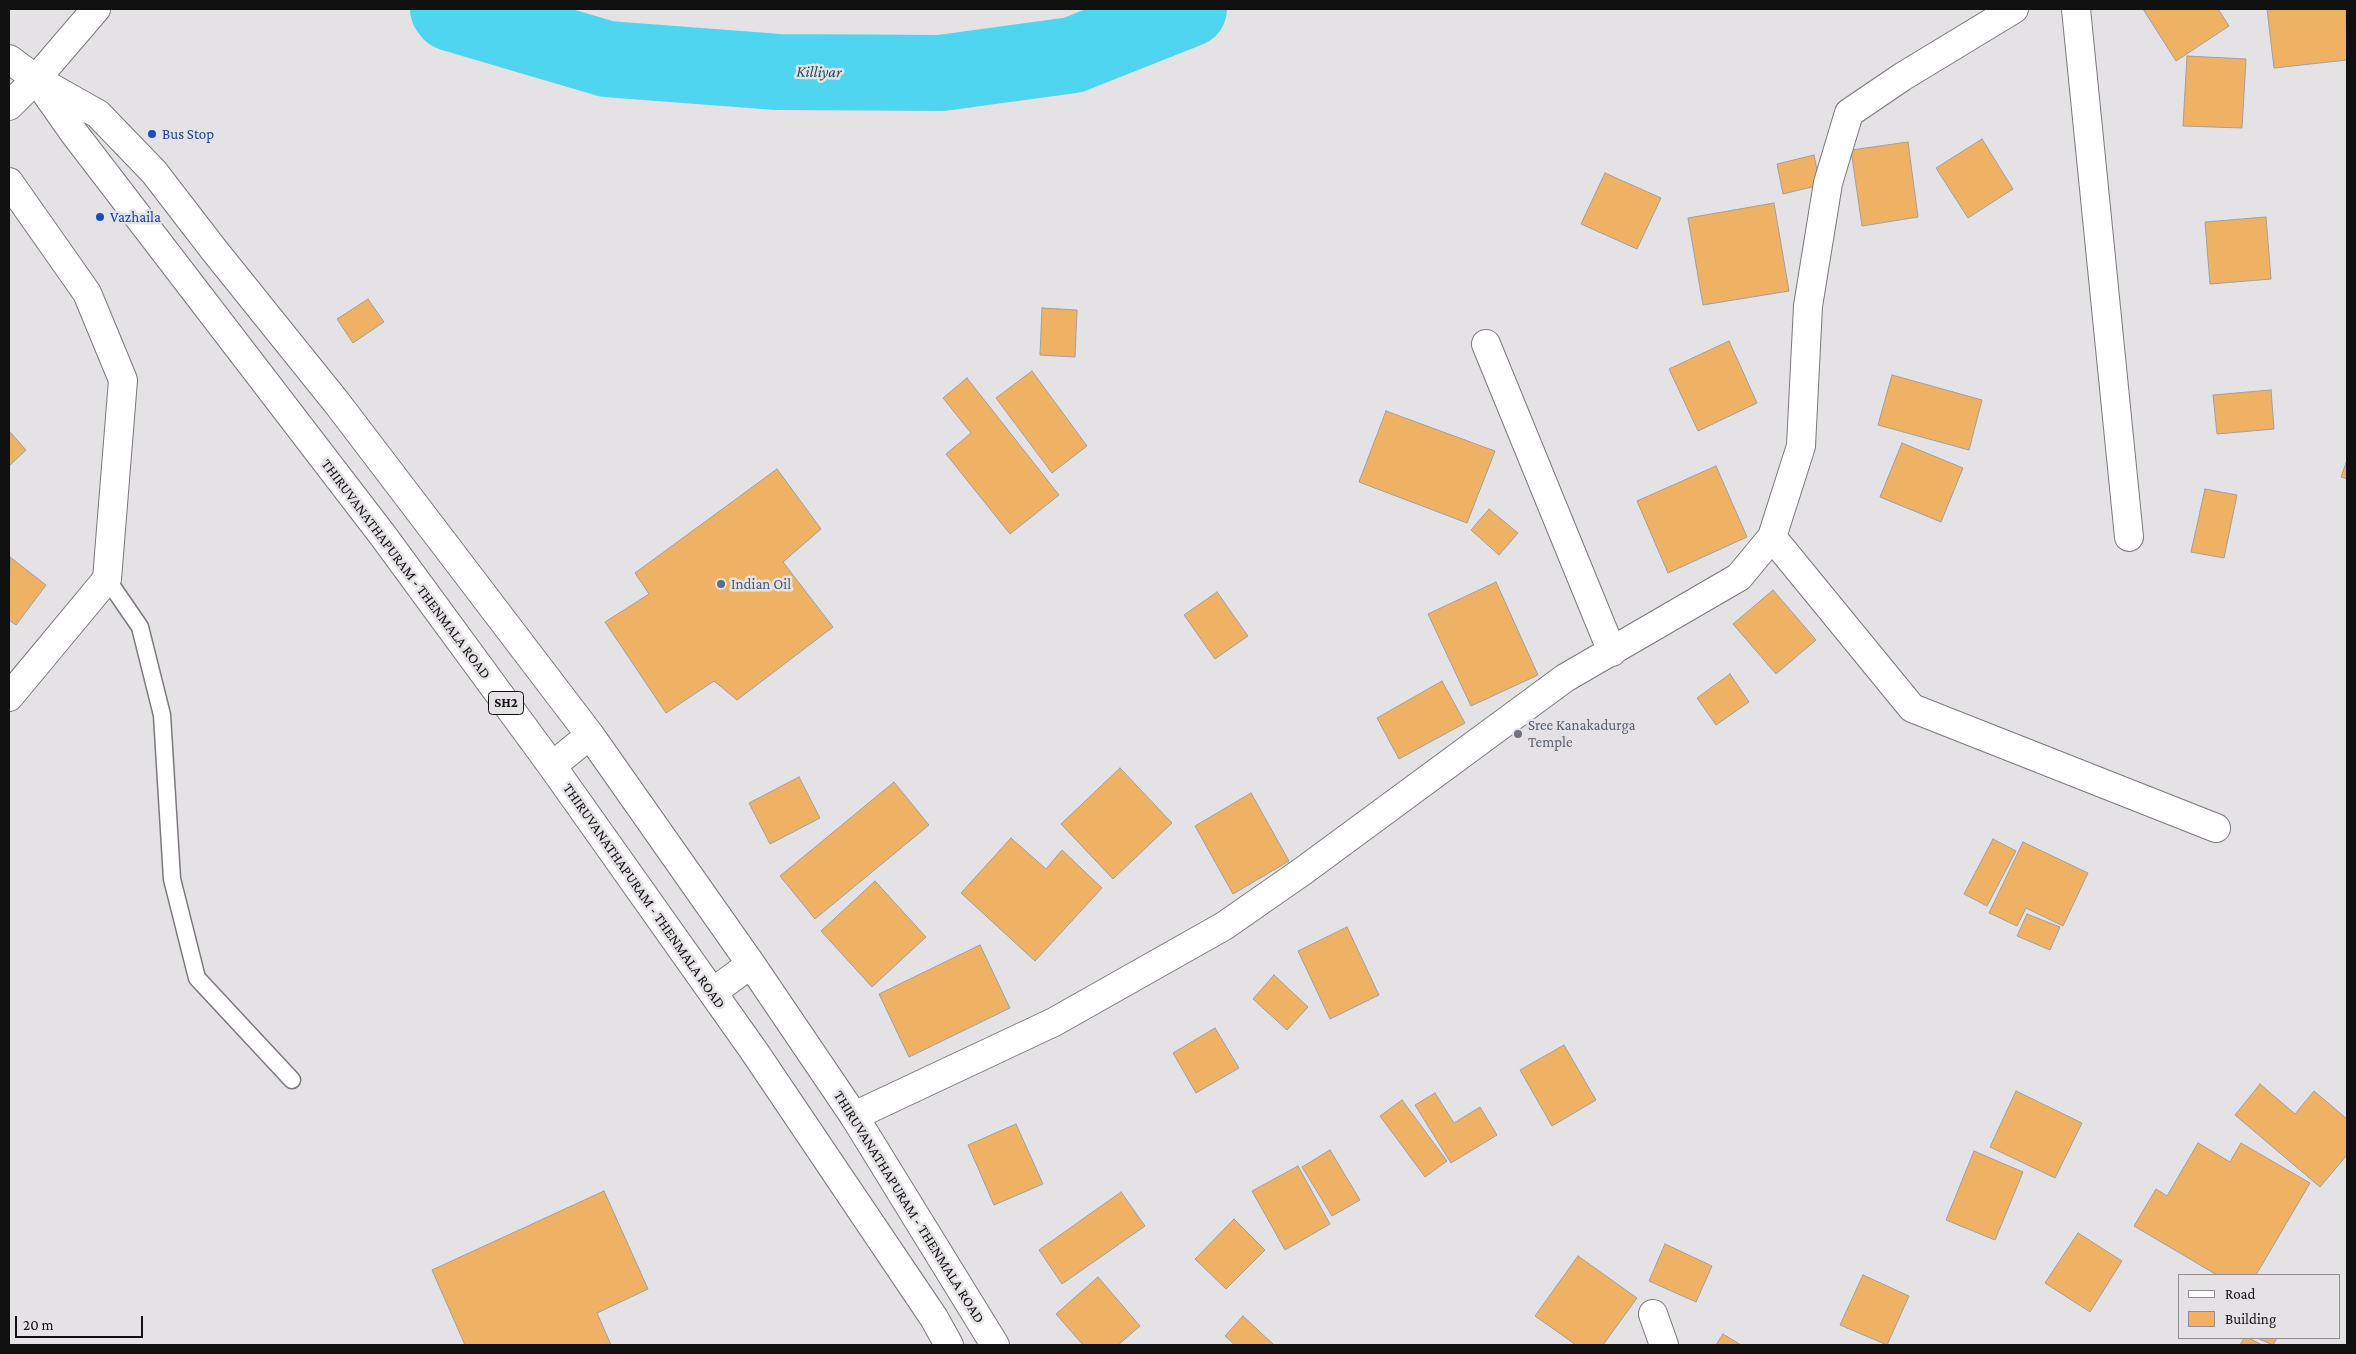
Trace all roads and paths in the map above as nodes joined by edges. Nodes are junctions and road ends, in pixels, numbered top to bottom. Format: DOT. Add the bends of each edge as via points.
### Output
graph roads {
  1 [pos="96,9"];
  2 [pos="2014,9"];
  3 [pos="2076,9"];
  4 [pos="9,59"];
  5 [pos="36,79"];
  6 [pos="9,106"];
  7 [pos="9,182"];
  8 [pos="1486,344"];
  9 [pos="1772,537"];
  10 [pos="2130,537"];
  11 [pos="107,579"];
  12 [pos="1612,652"];
  13 [pos="9,697"];
  14 [pos="590,735"];
  15 [pos="552,766"];
  16 [pos="2216,828"];
  17 [pos="751,964"];
  18 [pos="713,992"];
  19 [pos="292,1080"];
  20 [pos="854,1116"];
  21 [pos="1653,1314"];
  22 [pos="949,1345"];
  23 [pos="995,1345"];
  24 [pos="1664,1345"];
  1 -- 5 [label="street"];
  2 -- 9 [label="street" via="1849,113 1828,183 1808,306 1801,446"];
  3 -- 10 [label="street"];
  4 -- 5 [label="street, THIRUVANATHAPURAM - THENMALA ROAD / SH2"];
  5 -- 6 [label="street"];
  5 -- 14 [label="street, THIRUVANATHAPURAM - THENMALA ROAD" via="98,114 154,172 337,403"];
  5 -- 15 [label="street, THIRUVANATHAPURAM - THENMALA ROAD / SH2" via="384,537"];
  7 -- 11 [label="street" via="87,293 123,380"];
  8 -- 12 [label="street"];
  9 -- 12 [label="street" via="1740,577"];
  9 -- 16 [label="street" via="1912,708"];
  11 -- 13 [label="street"];
  11 -- 19 [label="lane" via="140,627 162,715 172,879 197,978"];
  12 -- 20 [label="street" via="1565,678 1224,926 1054,1022"];
  14 -- 15 [label="street"];
  14 -- 17 [label="street, THIRUVANATHAPURAM - THENMALA ROAD"];
  15 -- 18 [label="street, THIRUVANATHAPURAM - THENMALA ROAD / SH2"];
  17 -- 18 [label="street"];
  17 -- 20 [label="street, THIRUVANATHAPURAM - THENMALA ROAD"];
  18 -- 22 [label="street, THIRUVANATHAPURAM - THENMALA ROAD / SH2" via="934,1318"];
  20 -- 23 [label="street, THIRUVANATHAPURAM - THENMALA ROAD"];
  21 -- 24 [label="street"];
}
